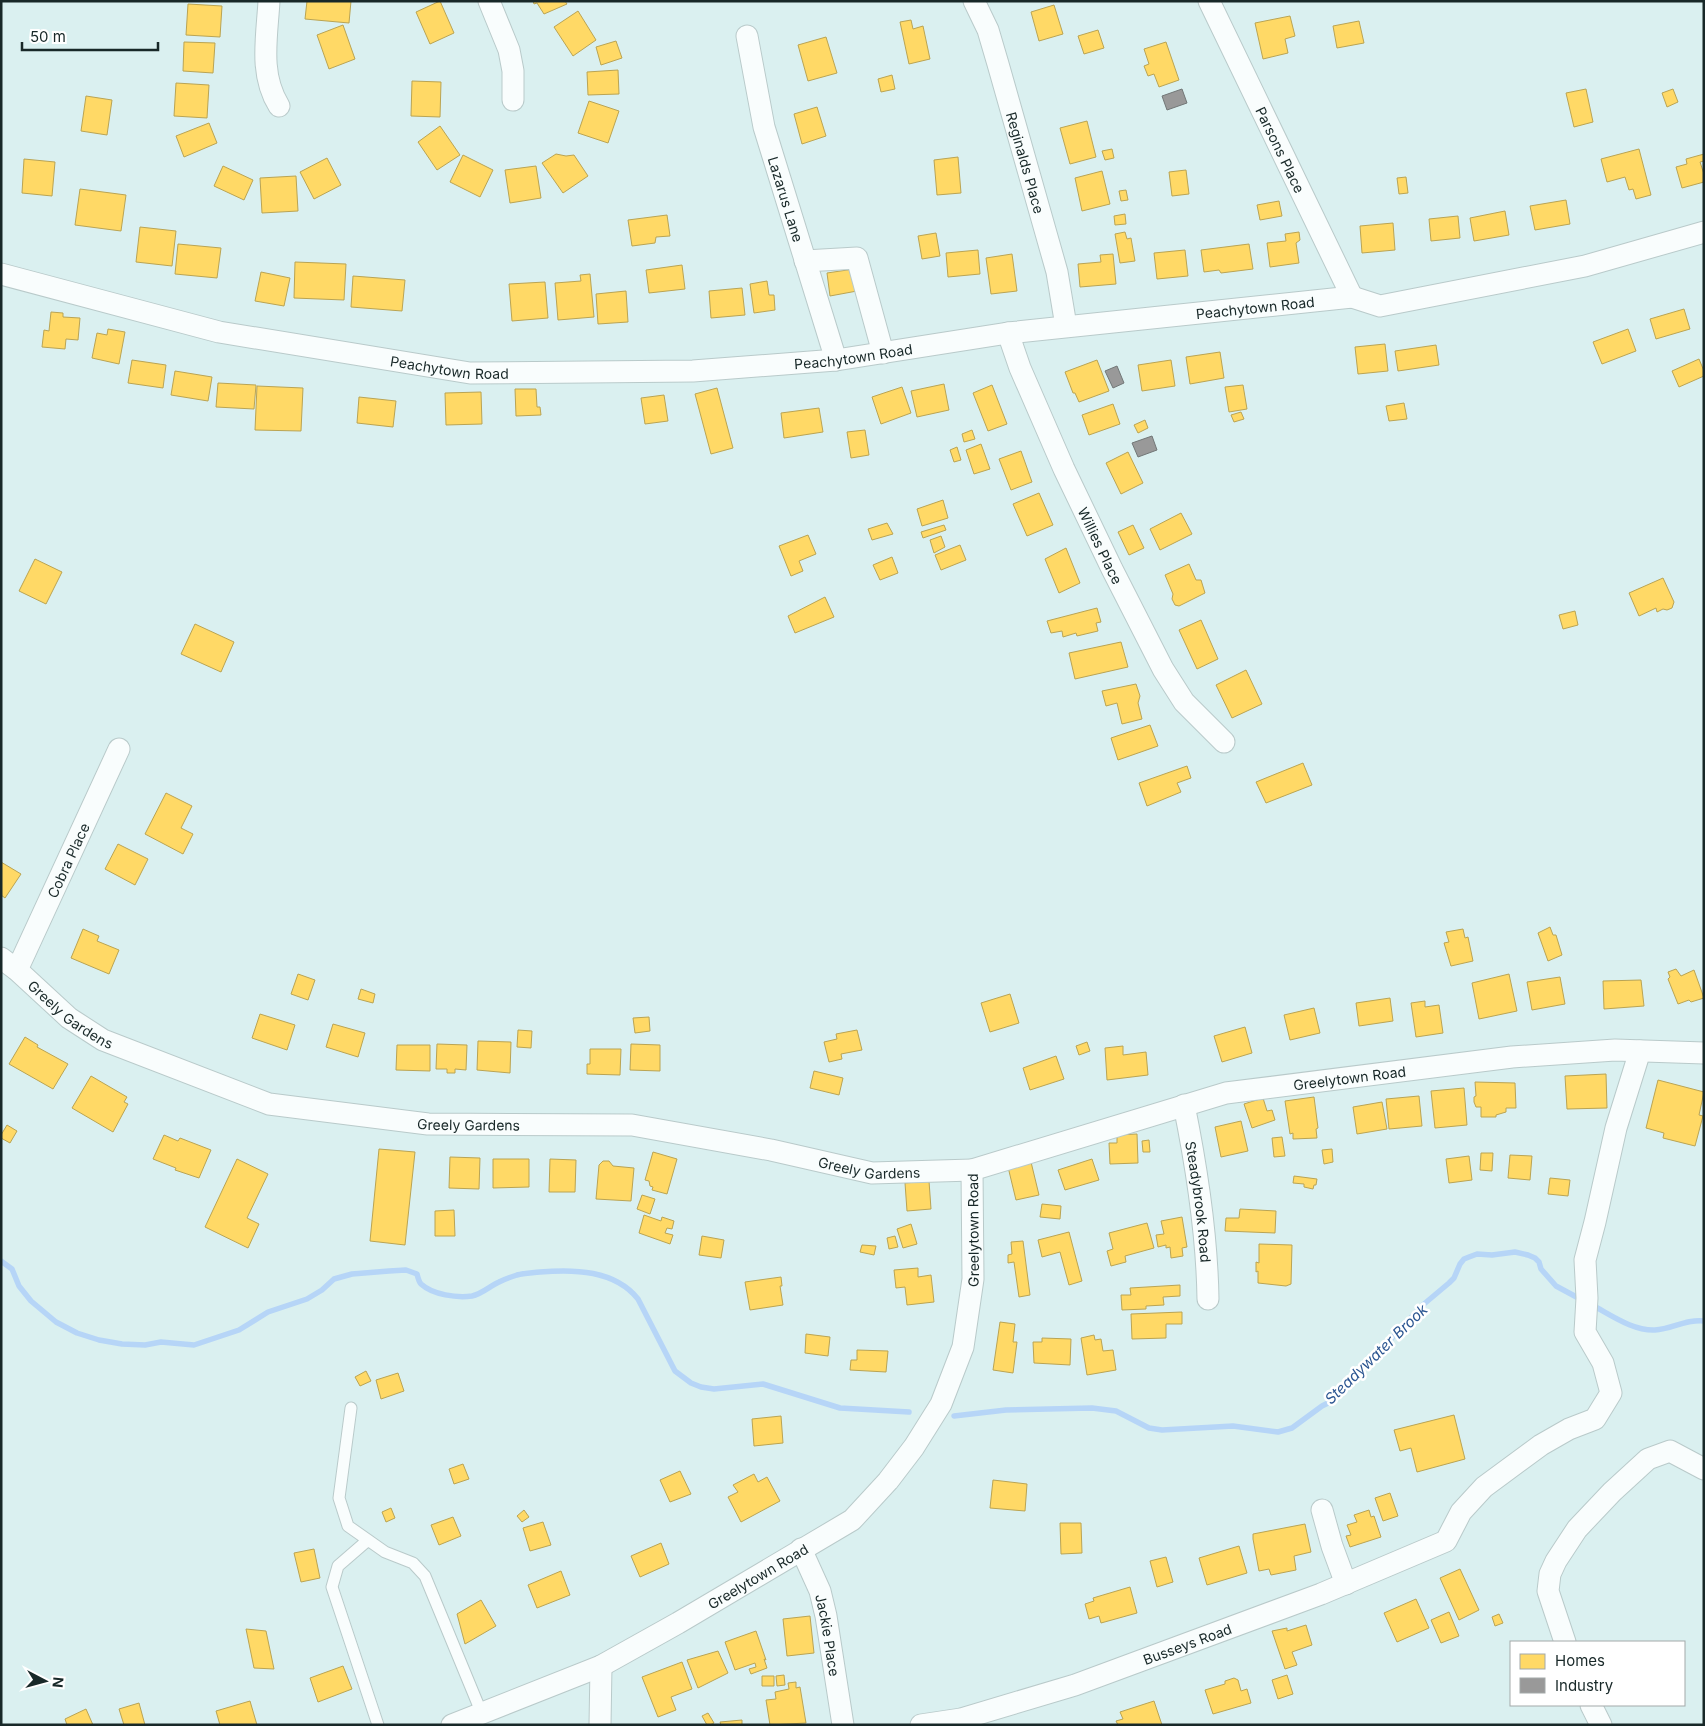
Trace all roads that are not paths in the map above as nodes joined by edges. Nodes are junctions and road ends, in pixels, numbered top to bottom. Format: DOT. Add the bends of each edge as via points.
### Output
graph roads {
  1 [pos="269,1"];
  2 [pos="489,1"];
  3 [pos="974,1"];
  4 [pos="1209,1"];
  5 [pos="747,36"];
  6 [pos="513,100"];
  7 [pos="279,106"];
  8 [pos="1704,232"];
  9 [pos="806,261"];
  10 [pos="1,274"];
  11 [pos="1352,297"];
  12 [pos="1066,326"];
  13 [pos="1008,333"];
  14 [pos="882,353"];
  15 [pos="836,360"];
  16 [pos="1224,742"];
  17 [pos="119,749"];
  18 [pos="9,964"];
  19 [pos="1640,1051"];
  20 [pos="1704,1053"];
  21 [pos="1184,1105"];
  22 [pos="972,1170"];
  23 [pos="1208,1299"];
  24 [pos="351,1408"];
  25 [pos="1704,1469"];
  26 [pos="1322,1510"];
  27 [pos="368,1540"];
  28 [pos="801,1549"];
  29 [pos="1346,1584"];
  30 [pos="1565,1641"];
  31 [pos="601,1666"];
  32 [pos="1591,1706"];
  33 [pos="482,1714"];
  34 [pos="378,1725"];
  35 [pos="452,1725"];
  36 [pos="600,1725"];
  37 [pos="843,1725"];
  38 [pos="921,1725"];
  39 [pos="1600,1725"];
  1 -- 7 [label="street" via="266,73 268,85"];
  2 -- 6 [label="street" via="509,50"];
  3 -- 12 [label="street, Reginalds Place" via="988,30 1001,73 1057,272"];
  4 -- 11 [label="street, Parsons Place"];
  5 -- 9 [label="street, Lazarus Lane" via="764,127"];
  8 -- 11 [label="street, Peachytown Road" via="1585,266 1380,306"];
  9 -- 14 [label="street" via="857,258"];
  9 -- 15 [label="street, Lazarus Lane"];
  10 -- 15 [label="street, Peachytown Road" via="219,332 470,373 693,371"];
  11 -- 12 [label="street, Peachytown Road"];
  12 -- 13 [label="street, Peachytown Road"];
  13 -- 14 [label="street, Peachytown Road"];
  13 -- 16 [label="street, Willies Place" via="1064,469 1163,669 1184,702"];
  14 -- 15 [label="street, Peachytown Road"];
  17 -- 18 [label="street, Cobra Place"];
  18 -- 22 [label="street, Greely Gardens" via="69,1018 103,1040 269,1104 428,1124 632,1125 771,1150 872,1173"];
  19 -- 20 [label="street, Greelytown Road"];
  19 -- 21 [label="street, Greelytown Road" via="1512,1057 1226,1093"];
  19 -- 29 [label="street, Busseys Road" via="1616,1128 1585,1260 1585,1332 1603,1363 1611,1393 1595,1419 1541,1445 1484,1486 1462,1512 1446,1541"];
  21 -- 22 [label="street, Greelytown Road"];
  21 -- 23 [label="street, Steadybrook Road" via="1196,1163 1207,1257"];
  22 -- 28 [label="street, Greelytown Road" via="973,1279 962,1347 941,1404 888,1481 852,1520"];
  24 -- 27 [label="lane" via="339,1498 348,1526"];
  25 -- 30 [label="street" via="1670,1451 1648,1459 1577,1529 1556,1561 1548,1591"];
  26 -- 29 [label="street"];
  27 -- 33 [label="lane" via="385,1552 413,1563 425,1576"];
  27 -- 34 [label="lane" via="338,1566 332,1587"];
  28 -- 31 [label="street, Greelytown Road"];
  28 -- 37 [label="street, Jackie Place" via="820,1592 826,1616"];
  29 -- 38 [label="street, Busseys Road" via="1075,1684 961,1719"];
  31 -- 33 [label="street, Greelytown Road"];
  31 -- 36 [label="street"];
  32 -- 39 [label="street"];
  33 -- 35 [label="street, Greelytown Road"];
}
